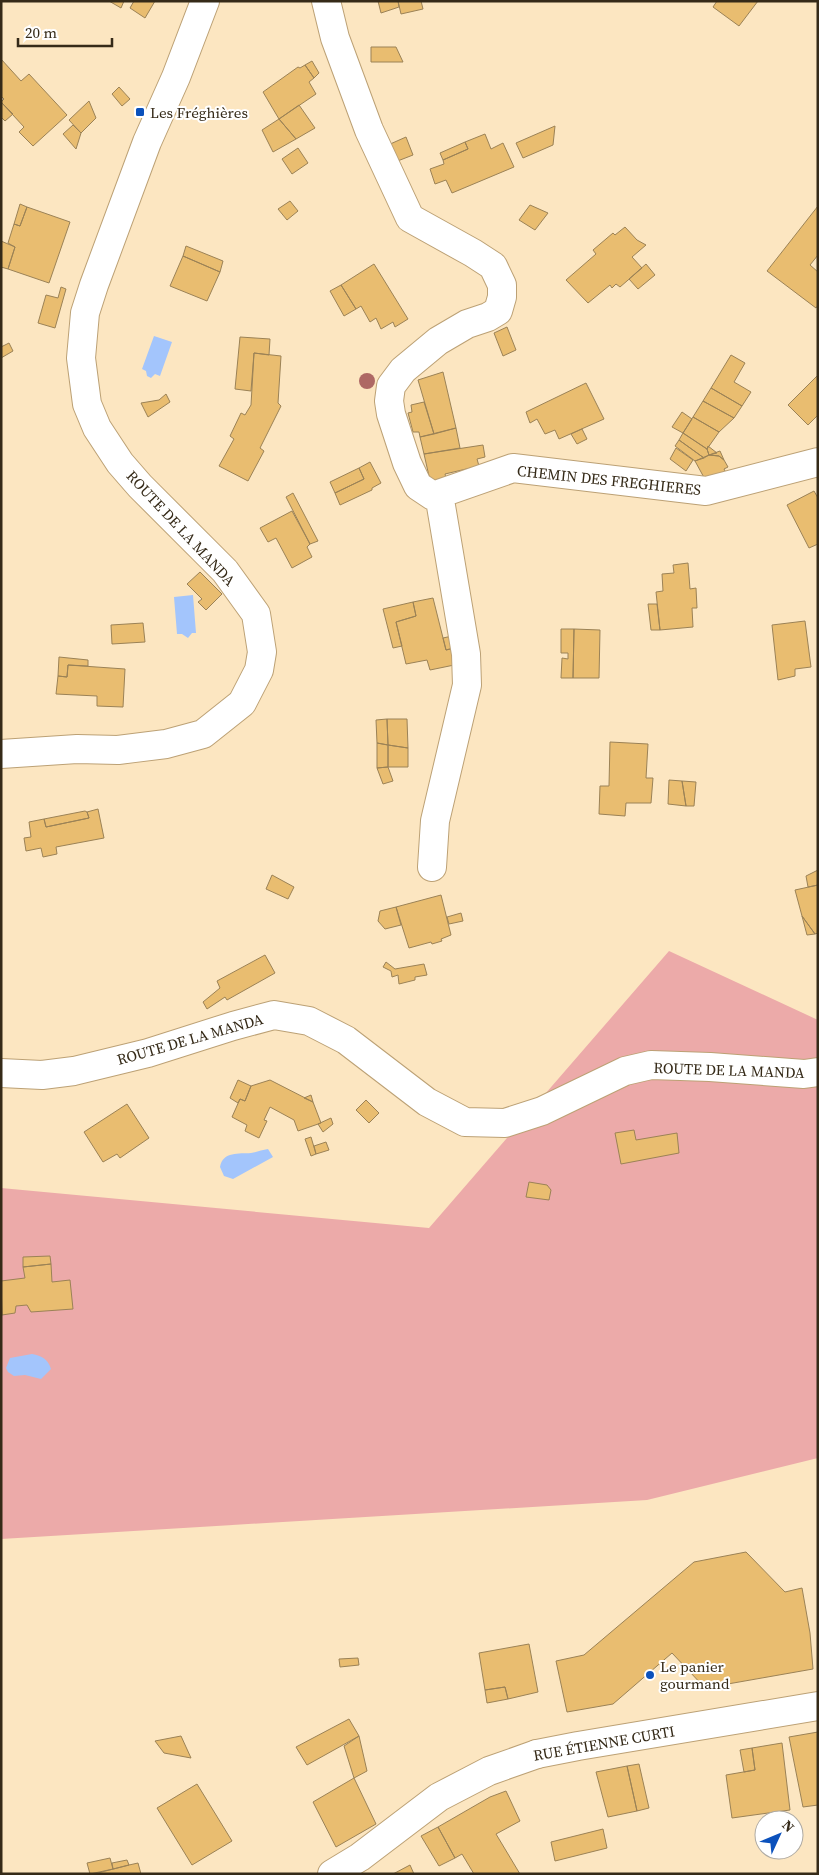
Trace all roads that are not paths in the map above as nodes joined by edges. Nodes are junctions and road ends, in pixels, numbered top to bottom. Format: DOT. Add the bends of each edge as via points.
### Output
graph roads {
  1 [pos="205,1"];
  2 [pos="326,1"];
  3 [pos="818,462"];
  4 [pos="439,494"];
  5 [pos="1,754"];
  6 [pos="432,867"];
  7 [pos="818,1072"];
  8 [pos="1,1073"];
  9 [pos="818,1706"];
  10 [pos="332,1874"];
  1 -- 5 [label="main road, ROUTE DE LA MANDA" via="147,142 94,285 85,313 81,358 87,404 97,428 120,462 225,571 256,614 262,652 259,670 242,703 203,734 166,744 118,750"];
  2 -- 4 [label="main road" via="335,38 369,130 410,218 493,266 502,285 498,311 438,341 403,370 391,386 392,414 407,463 418,486 433,496"];
  3 -- 4 [label="main road, CHEMIN DES FREGHIERES" via="706,490 513,468"];
  4 -- 6 [label="main road" via="466,654 468,685 435,821"];
  7 -- 8 [label="main road, ROUTE DE LA MANDA" via="804,1074 651,1065 626,1071 542,1111 505,1123 465,1122 427,1102 346,1040 308,1021 274,1015 148,1053 74,1071 42,1075"];
  9 -- 10 [label="main road, RUE ÉTIENNE CURTI" via="537,1754 439,1796 360,1857"];
}
